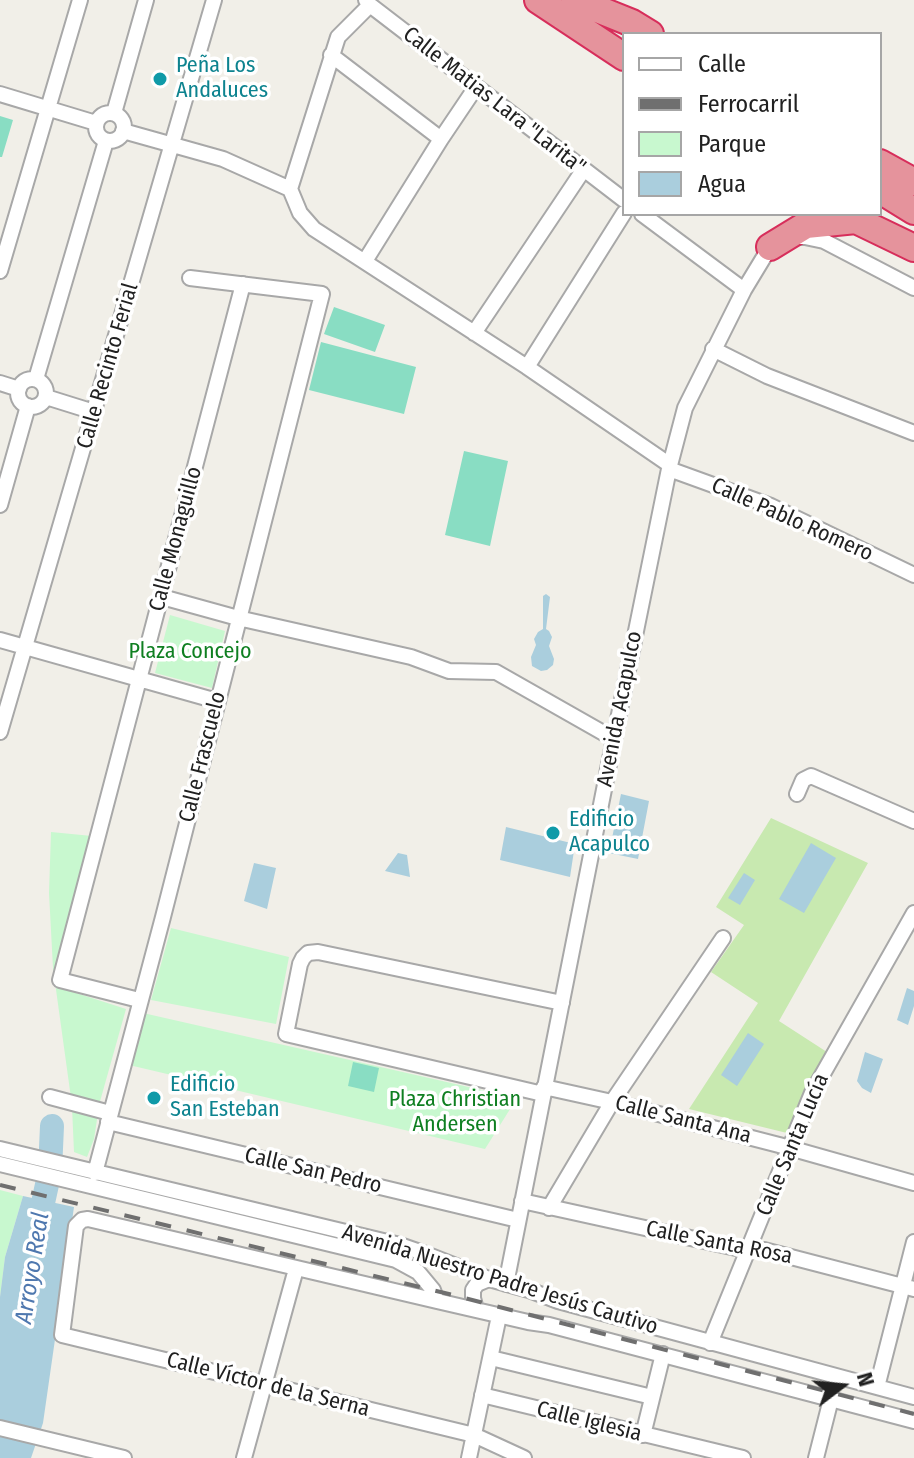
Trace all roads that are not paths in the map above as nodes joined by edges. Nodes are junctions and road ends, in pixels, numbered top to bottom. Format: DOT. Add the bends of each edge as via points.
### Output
graph roads {
  1 [pos="80,0"];
  2 [pos="146,0"];
  3 [pos="214,0"];
  4 [pos="538,0"];
  5 [pos="575,0"];
  6 [pos="368,2"];
  7 [pos="579,28"];
  8 [pos="625,32"];
  9 [pos="647,32"];
  10 [pos="331,55"];
  11 [pos="622,56"];
  12 [pos="622,73"];
  13 [pos="476,87"];
  14 [pos="0,94"];
  15 [pos="47,108"];
  16 [pos="114,113"];
  17 [pos="96,123"];
  18 [pos="123,131"];
  19 [pos="441,139"];
  20 [pos="106,141"];
  21 [pos="172,144"];
  22 [pos="882,164"];
  23 [pos="584,169"];
  24 [pos="914,182"];
  25 [pos="882,183"];
  26 [pos="290,189"];
  27 [pos="882,191"];
  28 [pos="914,197"];
  29 [pos="622,198"];
  30 [pos="914,211"];
  31 [pos="622,216"];
  32 [pos="645,216"];
  33 [pos="879,216"];
  34 [pos="779,233"];
  35 [pos="914,236"];
  36 [pos="914,248"];
  37 [pos="365,261"];
  38 [pos="0,271"];
  39 [pos="190,278"];
  40 [pos="243,284"];
  41 [pos="914,288"];
  42 [pos="744,290"];
  43 [pos="474,333"];
  44 [pos="713,349"];
  45 [pos="527,367"];
  46 [pos="36,379"];
  47 [pos="0,383"];
  48 [pos="19,389"];
  49 [pos="46,397"];
  50 [pos="28,406"];
  51 [pos="94,412"];
  52 [pos="914,433"];
  53 [pos="670,467"];
  54 [pos="0,505"];
  55 [pos="914,575"];
  56 [pos="162,597"];
  57 [pos="238,618"];
  58 [pos="0,640"];
  59 [pos="24,647"];
  60 [pos="140,680"];
  61 [pos="217,701"];
  62 [pos="0,732"];
  63 [pos="614,739"];
  64 [pos="797,794"];
  65 [pos="914,821"];
  66 [pos="914,913"];
  67 [pos="723,938"];
  68 [pos="139,1000"];
  69 [pos="562,1003"];
  70 [pos="544,1090"];
  71 [pos="50,1097"];
  72 [pos="612,1102"];
  73 [pos="109,1118"];
  74 [pos="791,1148"];
  75 [pos="3,1157"];
  76 [pos="88,1176"];
  77 [pos="914,1183"];
  78 [pos="522,1201"];
  79 [pos="549,1208"];
  80 [pos="518,1220"];
  81 [pos="914,1242"];
  82 [pos="748,1249"];
  83 [pos="296,1269"];
  84 [pos="489,1279"];
  85 [pos="506,1284"];
  86 [pos="909,1287"];
  87 [pos="529,1290"];
  88 [pos="437,1301"];
  89 [pos="476,1309"];
  90 [pos="499,1316"];
  91 [pos="528,1322"];
  92 [pos="62,1335"];
  93 [pos="710,1343"];
  94 [pos="663,1354"];
  95 [pos="491,1358"];
  96 [pos="265,1383"];
  97 [pos="877,1387"];
  98 [pos="653,1393"];
  99 [pos="482,1395"];
  100 [pos="914,1397"];
  101 [pos="831,1399"];
  102 [pos="914,1421"];
  103 [pos="0,1428"];
  104 [pos="474,1435"];
  105 [pos="643,1435"];
  106 [pos="124,1458"];
  107 [pos="244,1458"];
  108 [pos="469,1458"];
  109 [pos="524,1458"];
  110 [pos="743,1458"];
  111 [pos="816,1458"];
  1 -- 15 [label="street"];
  2 -- 16 [label="street"];
  3 -- 21 [label="street, Calle Recinto Ferial"];
  4 -- 7 [label="highway"];
  5 -- 8 [label="highway"];
  5 -- 9 [label="highway"];
  6 -- 10 [label="street" via="338,37"];
  6 -- 13 [label="street, Calle Matias Lara \"Larita\""];
  7 -- 11 [label="highway"];
  7 -- 12 [label="highway"];
  10 -- 19 [label="street"];
  10 -- 26 [label="street"];
  13 -- 19 [label="street"];
  13 -- 23 [label="street, Calle Matias Lara \"Larita\""];
  14 -- 15 [label="street"];
  15 -- 17 [label="street"];
  15 -- 38 [label="street"];
  16 -- 17 [label="street" via="101,115"];
  16 -- 18 [label="street" via="123,122"];
  17 -- 20 [label="street" via="98,136"];
  18 -- 20 [label="street"];
  18 -- 21 [label="street"];
  19 -- 37 [label="street"];
  20 -- 46 [label="street"];
  21 -- 26 [label="street" via="223,159"];
  21 -- 51 [label="street, Calle Recinto Ferial"];
  22 -- 24 [label="highway"];
  23 -- 29 [label="street, Calle Matias Lara \"Larita\""];
  23 -- 43 [label="street"];
  25 -- 28 [label="highway"];
  26 -- 37 [label="street, Calle Pablo Romero" via="314,229"];
  27 -- 30 [label="highway"];
  31 -- 45 [label="street"];
  32 -- 42 [label="street"];
  33 -- 35 [label="highway"];
  34 -- 36 [label="highway" via="856,220"];
  34 -- 41 [label="street" via="824,241"];
  34 -- 42 [label="street, Avenida Acapulco"];
  37 -- 43 [label="street, Calle Pablo Romero"];
  39 -- 40 [label="street"];
  40 -- 56 [label="street, Calle Monaguillo"];
  40 -- 57 [label="street, Calle Frascuelo" via="322,294"];
  42 -- 44 [label="street, Avenida Acapulco"];
  43 -- 45 [label="street, Calle Pablo Romero"];
  44 -- 52 [label="street" via="767,376"];
  44 -- 53 [label="street, Avenida Acapulco" via="685,408"];
  45 -- 53 [label="street, Calle Pablo Romero"];
  46 -- 48 [label="street" via="27,379"];
  46 -- 49 [label="street"];
  47 -- 48 [label="street"];
  48 -- 50 [label="street" via="19,398"];
  49 -- 50 [label="street" via="41,404"];
  49 -- 51 [label="street"];
  50 -- 54 [label="street"];
  51 -- 59 [label="street, Calle Recinto Ferial"];
  53 -- 55 [label="street, Calle Pablo Romero" via="771,506"];
  53 -- 63 [label="street, Avenida Acapulco"];
  56 -- 57 [label="street"];
  56 -- 60 [label="street, Calle Monaguillo"];
  57 -- 61 [label="street, Calle Frascuelo"];
  57 -- 63 [label="street" via="411,657 449,671 496,672"];
  58 -- 59 [label="street"];
  59 -- 60 [label="street"];
  59 -- 62 [label="street, Calle Recinto Ferial"];
  60 -- 61 [label="street"];
  60 -- 68 [label="street, Calle Monaguillo" via="60,980"];
  61 -- 68 [label="street, Calle Frascuelo"];
  63 -- 69 [label="street, Avenida Acapulco"];
  64 -- 65 [label="street" via="811,776"];
  66 -- 74 [label="street, Calle Santa Lucía" via="812,1093"];
  67 -- 72 [label="street"];
  68 -- 73 [label="street, Calle Frascuelo"];
  69 -- 70 [label="street, Avenida Acapulco"];
  69 -- 70 [label="street, Calle Santa Ana" via="318,952 308,953 300,964 286,1034"];
  70 -- 72 [label="street, Calle Santa Ana"];
  70 -- 78 [label="street, Avenida Acapulco"];
  71 -- 73 [label="street, Calle San Pedro"];
  72 -- 74 [label="street, Calle Santa Ana"];
  72 -- 79 [label="street"];
  73 -- 76 [label="street, Calle Frascuelo"];
  73 -- 80 [label="street, Calle San Pedro"];
  74 -- 77 [label="street, Calle Santa Ana"];
  74 -- 82 [label="street, Calle Santa Lucía"];
  75 -- 76 [label="street"];
  76 -- 84 [label="street, Avenida Nuestro Padre Jesús Cautivo" via="400,1245"];
  76 -- 88 [label="street, Avenida Nuestro Padre Jesús Cautivo" via="396,1260 418,1272"];
  78 -- 79 [label="street, Calle Santa Rosa"];
  78 -- 80 [label="street, Avenida Acapulco"];
  79 -- 82 [label="street, Calle Santa Rosa"];
  80 -- 85 [label="street, Avenida Acapulco"];
  81 -- 86 [label="street"];
  82 -- 86 [label="street, Calle Santa Rosa"];
  82 -- 93 [label="street, Calle Santa Lucía"];
  83 -- 88 [label="street, Avenida Nuestro Padre Jesús Cautivo"];
  83 -- 92 [label="street, Avenida Nuestro Padre Jesús Cautivo" via="82,1220 76,1226"];
  83 -- 96 [label="street"];
  84 -- 85 [label="street, Avenida Nuestro Padre Jesús Cautivo"];
  84 -- 89 [label="street" via="473,1290"];
  85 -- 87 [label="street, Avenida Nuestro Padre Jesús Cautivo"];
  86 -- 97 [label="street"];
  87 -- 91 [label="street" via="539,1310"];
  87 -- 93 [label="street, Avenida Nuestro Padre Jesús Cautivo"];
  88 -- 89 [label="street, Avenida Nuestro Padre Jesús Cautivo"];
  89 -- 90 [label="street, Avenida Nuestro Padre Jesús Cautivo"];
  90 -- 91 [label="street, Avenida Nuestro Padre Jesús Cautivo"];
  90 -- 95 [label="street"];
  91 -- 94 [label="street, Avenida Nuestro Padre Jesús Cautivo"];
  92 -- 96 [label="street, Calle Víctor de la Serna"];
  93 -- 97 [label="street, Avenida Nuestro Padre Jesús Cautivo"];
  94 -- 98 [label="street"];
  94 -- 101 [label="street, Avenida Nuestro Padre Jesús Cautivo"];
  95 -- 98 [label="street"];
  95 -- 99 [label="street"];
  96 -- 104 [label="street, Calle Víctor de la Serna"];
  96 -- 107 [label="street"];
  97 -- 100 [label="street, Avenida Nuestro Padre Jesús Cautivo"];
  98 -- 105 [label="street"];
  99 -- 104 [label="street"];
  99 -- 105 [label="street, Calle Iglesia"];
  101 -- 102 [label="street, Avenida Nuestro Padre Jesús Cautivo"];
  101 -- 111 [label="street"];
  103 -- 106 [label="street"];
  104 -- 108 [label="street"];
  104 -- 109 [label="street, Calle Víctor de la Serna"];
  105 -- 110 [label="street, Calle Iglesia"];
}
